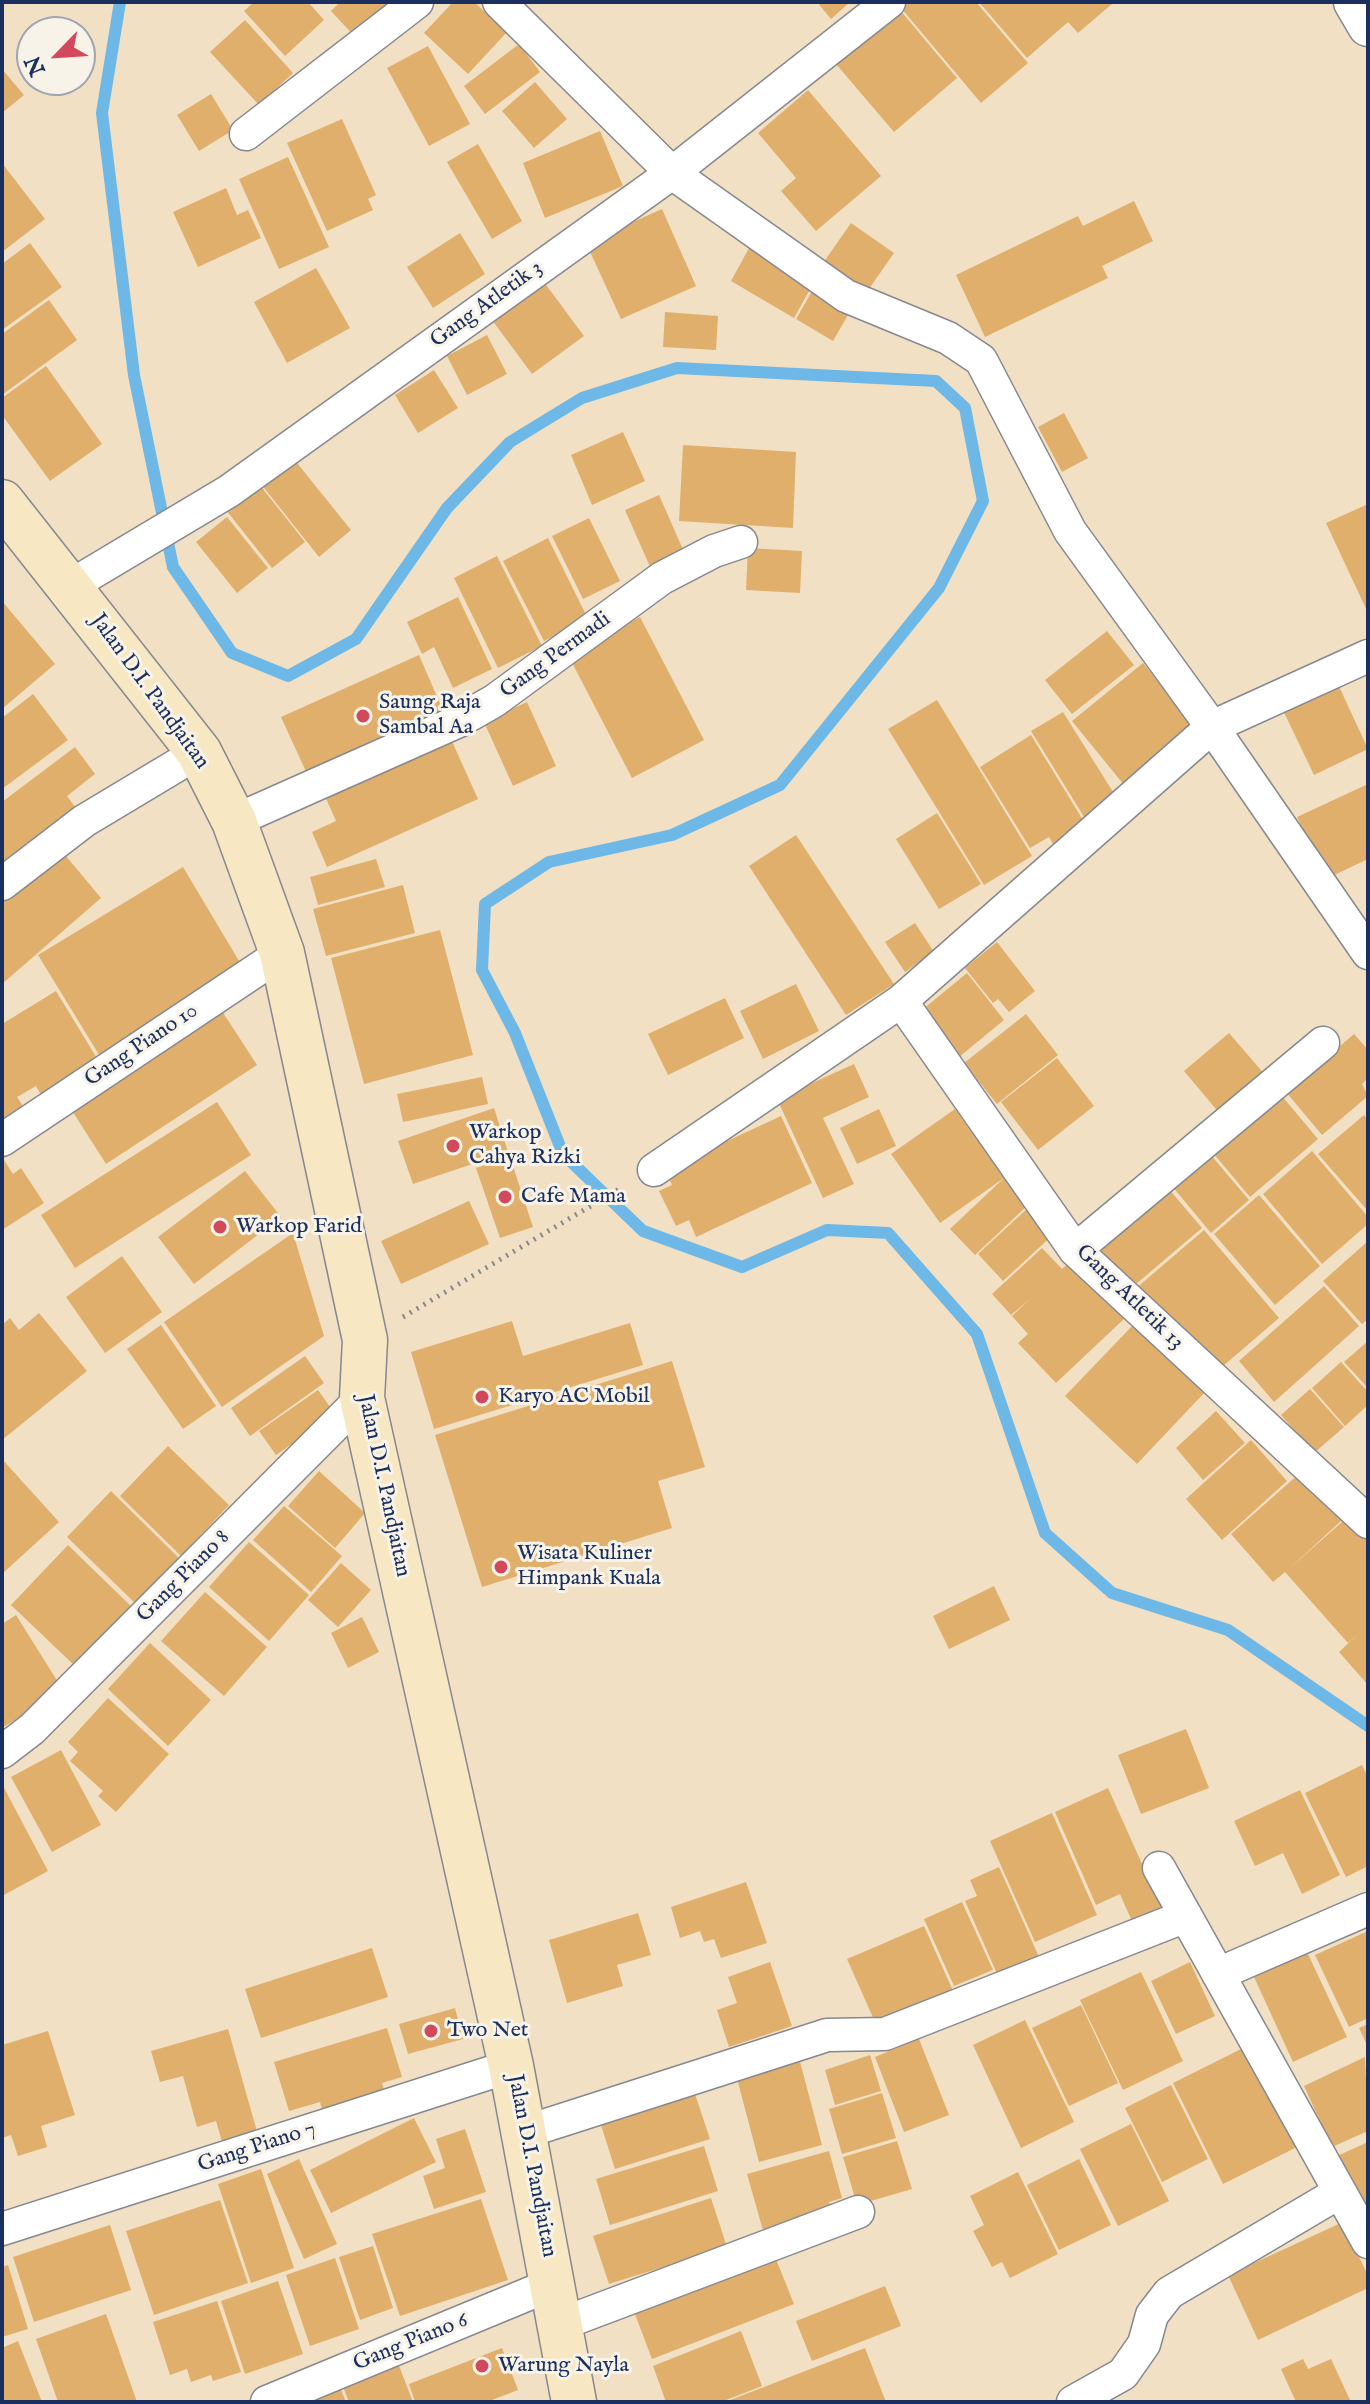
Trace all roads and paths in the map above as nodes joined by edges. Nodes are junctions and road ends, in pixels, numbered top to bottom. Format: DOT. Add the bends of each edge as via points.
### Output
graph roads {
  1 [pos="417,2"];
  2 [pos="499,2"];
  3 [pos="889,2"];
  4 [pos="1354,2"];
  5 [pos="1368,26"];
  6 [pos="246,134"];
  7 [pos="672,173"];
  8 [pos="2,502"];
  9 [pos="741,542"];
  10 [pos="82,579"];
  11 [pos="1368,656"];
  12 [pos="1212,727"];
  13 [pos="199,752"];
  14 [pos="234,821"];
  15 [pos="2,884"];
  16 [pos="1362,933"];
  17 [pos="282,953"];
  18 [pos="901,1001"];
  19 [pos="1323,1043"];
  20 [pos="2,1140"];
  21 [pos="654,1170"];
  22 [pos="1075,1250"];
  23 [pos="365,1340"];
  24 [pos="362,1398"];
  25 [pos="1368,1522"];
  26 [pos="2,1752"];
  27 [pos="1159,1868"];
  28 [pos="1368,1909"];
  29 [pos="1186,1916"];
  30 [pos="1218,1974"];
  31 [pos="511,2066"];
  32 [pos="525,2132"];
  33 [pos="1340,2192"];
  34 [pos="858,2212"];
  35 [pos="2,2229"];
  36 [pos="1368,2242"];
  37 [pos="558,2304"];
  38 [pos="267,2402"];
  39 [pos="574,2402"];
  40 [pos="1073,2402"];
  1 -- 6 [label="street"];
  2 -- 7 [label="street"];
  3 -- 7 [label="street, Gang Atletik 3"];
  4 -- 5 [label="street"];
  7 -- 10 [label="street, Gang Atletik 3" via="229,491"];
  7 -- 12 [label="street" via="846,296 948,338 981,360 1070,531"];
  8 -- 10 [label="main road, Jalan D.I. Pandjaitan"];
  9 -- 14 [label="street, Gang Permadi" via="662,578 459,721"];
  10 -- 13 [label="main road, Jalan D.I. Pandjaitan"];
  11 -- 12 [label="street"];
  12 -- 16 [label="street"];
  12 -- 18 [label="street"];
  13 -- 14 [label="main road, Jalan D.I. Pandjaitan"];
  13 -- 15 [label="street" via="84,821"];
  14 -- 17 [label="main road, Jalan D.I. Pandjaitan"];
  17 -- 20 [label="street, Gang Piano 10"];
  17 -- 23 [label="main road, Jalan D.I. Pandjaitan"];
  18 -- 21 [label="street"];
  18 -- 22 [label="street, Gang Atletik 13"];
  19 -- 22 [label="street"];
  21 -- 23 [label="path"];
  22 -- 25 [label="street, Gang Atletik 13"];
  23 -- 24 [label="main road, Jalan D.I. Pandjaitan"];
  24 -- 26 [label="street, Gang Piano 8" via="32,1729"];
  24 -- 31 [label="main road, Jalan D.I. Pandjaitan"];
  27 -- 29 [label="street"];
  28 -- 30 [label="street"];
  29 -- 30 [label="street"];
  29 -- 32 [label="street" via="885,2034 827,2035"];
  30 -- 33 [label="street"];
  31 -- 32 [label="main road, Jalan D.I. Pandjaitan"];
  31 -- 35 [label="street, Gang Piano 7"];
  32 -- 37 [label="main road, Jalan D.I. Pandjaitan"];
  33 -- 36 [label="street"];
  33 -- 40 [label="street" via="1169,2293 1123,2374"];
  34 -- 37 [label="street, Gang Piano 6"];
  37 -- 38 [label="street, Gang Piano 6"];
  37 -- 39 [label="main road, Jalan D.I. Pandjaitan"];
}
